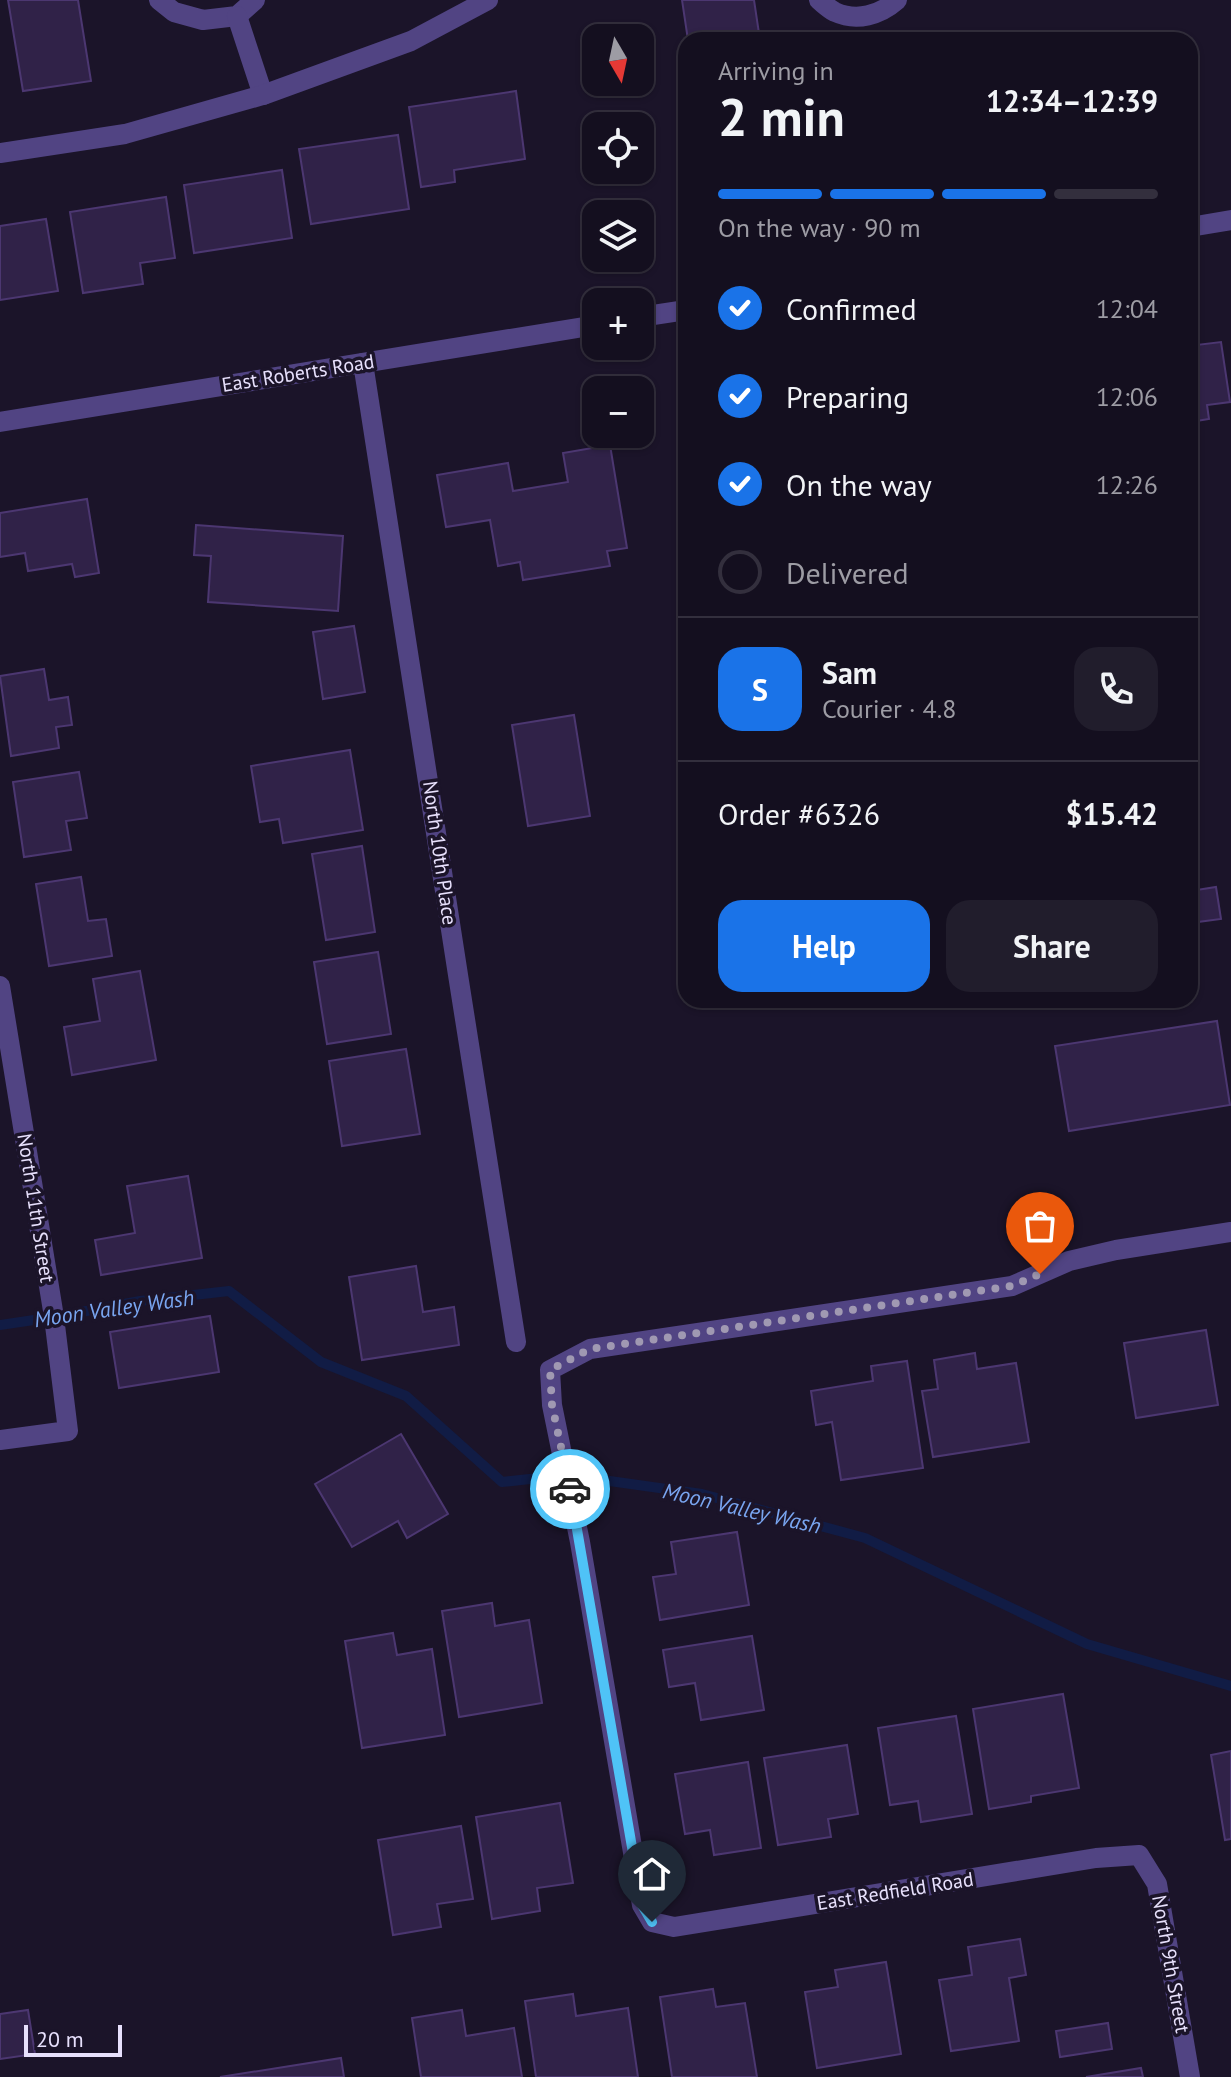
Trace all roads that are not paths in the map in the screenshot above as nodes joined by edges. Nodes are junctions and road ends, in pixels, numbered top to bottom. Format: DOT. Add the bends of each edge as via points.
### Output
graph roads {
  1 [pos="159,0"];
  2 [pos="255,0"];
  3 [pos="488,0"];
  4 [pos="819,0"];
  5 [pos="897,0"];
  6 [pos="237,16"];
  7 [pos="263,95"];
  8 [pos="0,153"];
  9 [pos="1231,220"];
  10 [pos="1198,226"];
  11 [pos="678,311"];
  12 [pos="654,315"];
  13 [pos="582,327"];
  14 [pos="363,363"];
  15 [pos="0,422"];
  16 [pos="0,986"];
  17 [pos="1231,1232"];
  18 [pos="516,1342"];
  19 [pos="0,1440"];
  20 [pos="1139,1855"];
  21 [pos="1190,2077"];
  1 -- 6 [label="street" via="174,12 203,20"];
  2 -- 6 [label="street"];
  3 -- 7 [label="street" via="411,41"];
  4 -- 5 [label="street" via="836,12 860,17 884,11"];
  6 -- 7 [label="street"];
  7 -- 8 [label="street" via="125,134"];
  9 -- 10 [label="street"];
  11 -- 12 [label="street"];
  13 -- 14 [label="street, East Roberts Road"];
  14 -- 15 [label="street, East Roberts Road"];
  14 -- 18 [label="street, North 10th Place"];
  16 -- 19 [label="street, North 11th Street" via="68,1431"];
  17 -- 20 [label="street, East Redfield Road" via="1069,1261 1012,1286 590,1349 550,1370 642,1905 652,1922 674,1927"];
  20 -- 21 [label="street, North 9th Street" via="1157,1884"];
}
